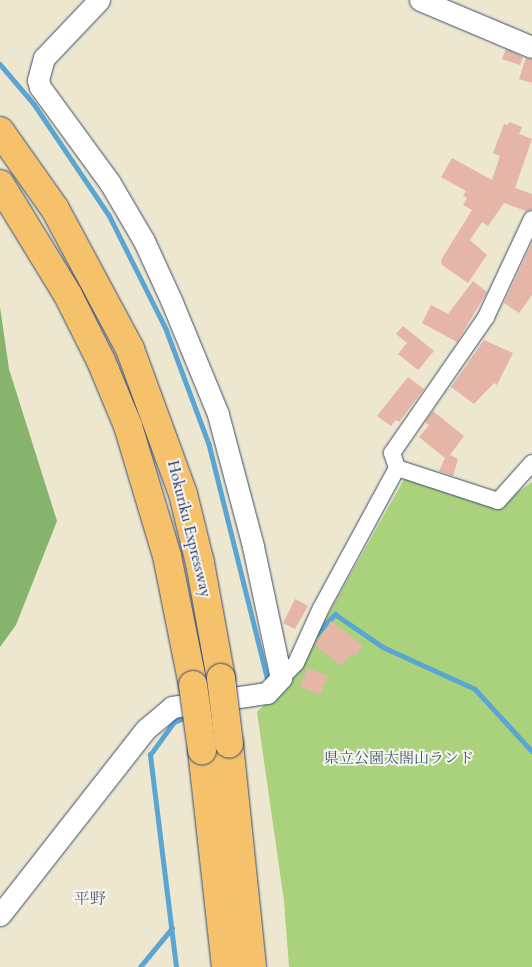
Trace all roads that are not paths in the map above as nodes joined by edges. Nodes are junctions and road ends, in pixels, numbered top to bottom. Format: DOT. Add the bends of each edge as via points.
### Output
graph roads {
  1 [pos="99,0"];
  2 [pos="420,0"];
  3 [pos="532,47"];
  4 [pos="0,131"];
  5 [pos="0,184"];
  6 [pos="532,219"];
  7 [pos="532,462"];
  8 [pos="398,468"];
  9 [pos="281,678"];
  10 [pos="0,915"];
  11 [pos="226,967"];
  12 [pos="252,967"];
  1 -- 9 [label="street" via="44,58 38,80 110,183 144,241 218,414 253,546"];
  2 -- 3 [label="street"];
  4 -- 12 [label="highway, Hokuriku Expressway, bridge" via="55,209 130,349 183,494 200,563 221,678"];
  5 -- 11 [label="highway, Hokuriku Expressway, bridge" via="68,295 101,361 128,426 167,556 193,685"];
  6 -- 8 [label="street" via="486,317 392,454"];
  7 -- 8 [label="street" via="498,501"];
  8 -- 9 [label="street" via="321,608 296,663"];
  9 -- 10 [label="street" via="267,693 172,707 146,729"];
}
